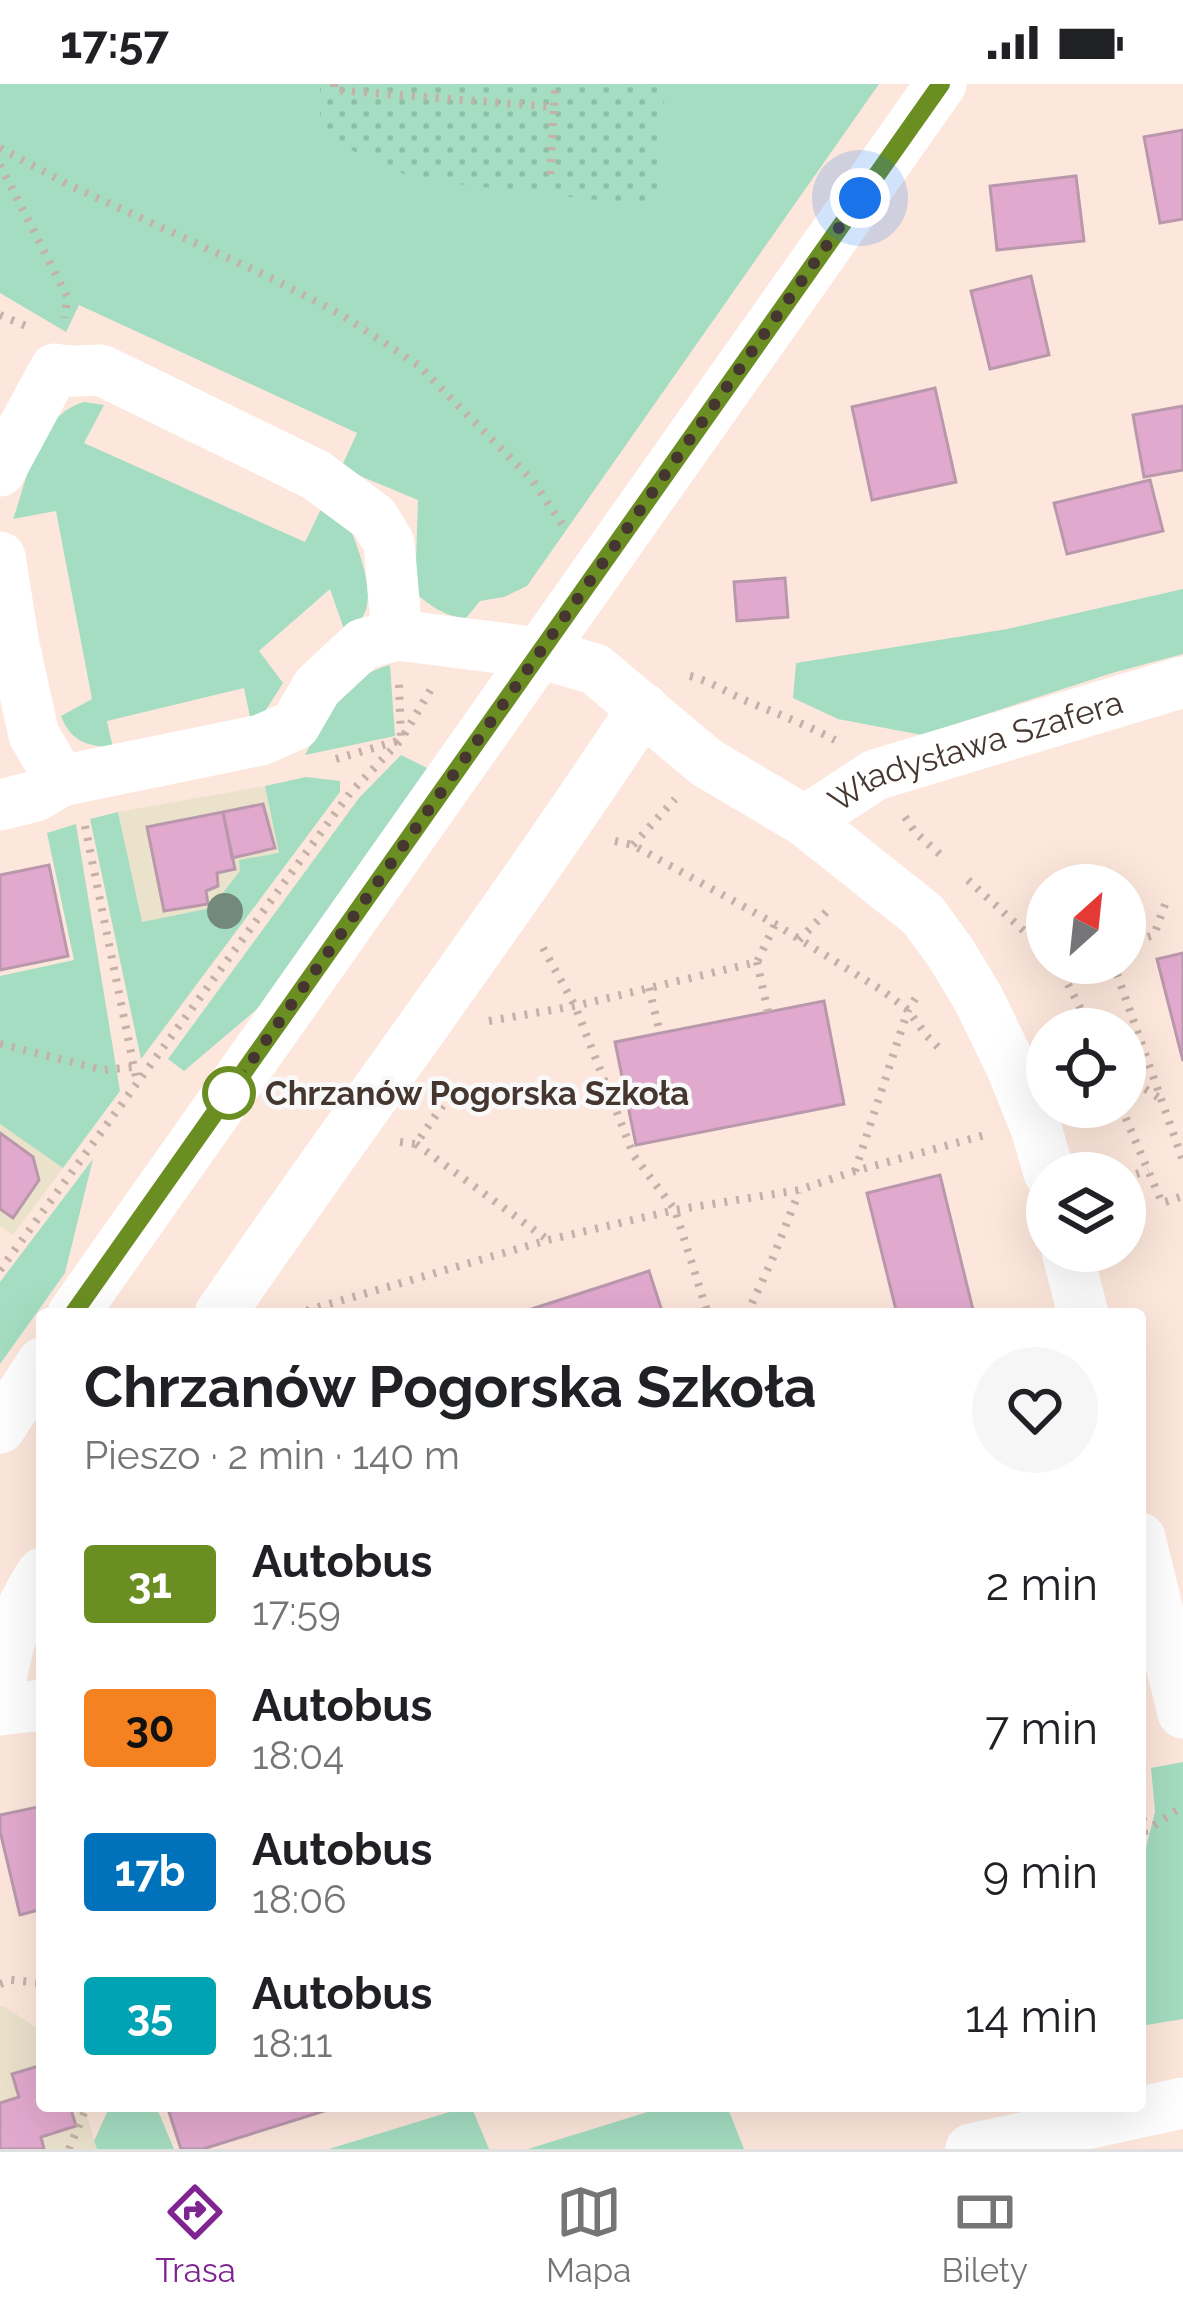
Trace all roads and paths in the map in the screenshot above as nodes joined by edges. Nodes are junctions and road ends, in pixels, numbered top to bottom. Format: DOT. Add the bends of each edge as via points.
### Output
graph roads {
  1 [pos="334,84"];
  2 [pos="555,84"];
  3 [pos="941,84"];
  4 [pos="554,107"];
  5 [pos="0,148"];
  6 [pos="0,165"];
  7 [pos="550,174"];
  8 [pos="65,319"];
  9 [pos="0,471"];
  10 [pos="570,537"];
  11 [pos="0,556"];
  12 [pos="398,635"];
  13 [pos="539,653"];
  14 [pos="1183,682"];
  15 [pos="643,708"];
  16 [pos="72,797"];
  17 [pos="0,805"];
  18 [pos="805,821"];
  19 [pos="567,824"];
  20 [pos="1168,896"];
  21 [pos="776,924"];
  22 [pos="536,934"];
  23 [pos="1146,937"];
  24 [pos="950,952"];
  25 [pos="757,962"];
  26 [pos="649,988"];
  27 [pos="575,1006"];
  28 [pos="908,1010"];
  29 [pos="768,1012"];
  30 [pos="485,1022"];
  31 [pos="660,1033"];
  32 [pos="0,1044"];
  33 [pos="1146,1058"];
  34 [pos="957,1065"];
  35 [pos="133,1067"];
  36 [pos="137,1083"];
  37 [pos="1146,1090"];
  38 [pos="1163,1101"];
  39 [pos="1130,1128"];
  40 [pos="988,1135"];
  41 [pos="416,1144"];
  42 [pos="1043,1152"];
  43 [pos="1183,1161"];
  44 [pos="1148,1170"];
  45 [pos="856,1171"];
  46 [pos="799,1190"];
  47 [pos="1183,1196"];
  48 [pos="675,1210"];
  49 [pos="548,1240"];
  50 [pos="1072,1272"];
  51 [pos="77,1308"];
  52 [pos="224,1308"];
  53 [pos="316,1308"];
  54 [pos="706,1308"];
  55 [pos="750,1308"];
  56 [pos="1081,1308"];
  57 [pos="36,1372"];
  58 [pos="0,1428"];
  59 [pos="1146,1562"];
  60 [pos="36,1582"];
  61 [pos="0,1685"];
  62 [pos="36,1706"];
  63 [pos="0,1710"];
  64 [pos="1183,1712"];
  65 [pos="1183,1806"];
  66 [pos="1146,1832"];
  67 [pos="36,1982"];
  68 [pos="0,1984"];
  69 [pos="1183,2103"];
  70 [pos="84,2112"];
  71 [pos="1049,2141"];
  72 [pos="69,2149"];
  73 [pos="971,2149"];
  1 -- 4 [label="path"];
  2 -- 4 [label="path"];
  3 -- 13 [label="street"];
  4 -- 7 [label="path"];
  5 -- 10 [label="path" via="266,276 418,365 533,481"];
  6 -- 8 [label="path" via="67,296"];
  9 -- 12 [label="street" via="55,369 101,370 316,475 374,518 389,543"];
  11 -- 16 [label="street" via="34,735"];
  12 -- 13 [label="street, Władysława Szafera"];
  12 -- 16 [label="street" via="363,644 317,687 295,725"];
  13 -- 15 [label="street, Władysława Szafera" via="595,669"];
  13 -- 51 [label="street"];
  14 -- 18 [label="street, Władysława Szafera" via="875,775"];
  15 -- 18 [label="street, Władysława Szafera" via="707,764"];
  15 -- 19 [label="street"];
  16 -- 17 [label="street"];
  16 -- 35 [label="path"];
  18 -- 24 [label="street" via="923,914"];
  19 -- 21 [label="path" via="633,845"];
  19 -- 52 [label="street"];
  20 -- 23 [label="path"];
  21 -- 25 [label="path"];
  21 -- 28 [label="path"];
  22 -- 27 [label="path"];
  24 -- 28 [label="path"];
  24 -- 42 [label="street" via="1011,1066"];
  25 -- 26 [label="path"];
  25 -- 29 [label="path"];
  26 -- 27 [label="path"];
  26 -- 31 [label="path"];
  27 -- 30 [label="path"];
  27 -- 48 [label="path" via="634,1156"];
  28 -- 34 [label="path"];
  28 -- 45 [label="path"];
  32 -- 35 [label="path" via="104,1070"];
  33 -- 38 [label="path"];
  35 -- 36 [label="path"];
  37 -- 38 [label="path"];
  38 -- 43 [label="path"];
  39 -- 44 [label="path"];
  40 -- 45 [label="path"];
  41 -- 49 [label="path"];
  44 -- 47 [label="path" via="1162,1203"];
  45 -- 46 [label="path"];
  46 -- 48 [label="path"];
  46 -- 55 [label="path"];
  48 -- 49 [label="path"];
  48 -- 54 [label="path"];
  49 -- 53 [label="path"];
  50 -- 56 [label="street"];
  57 -- 58 [label="street"];
  59 -- 64 [label="street"];
  60 -- 61 [label="street" via="8,1640"];
  62 -- 63 [label="street"];
  65 -- 66 [label="path"];
  67 -- 68 [label="path"];
  69 -- 71 [label="street"];
  70 -- 72 [label="path"];
  71 -- 73 [label="street"];
}
